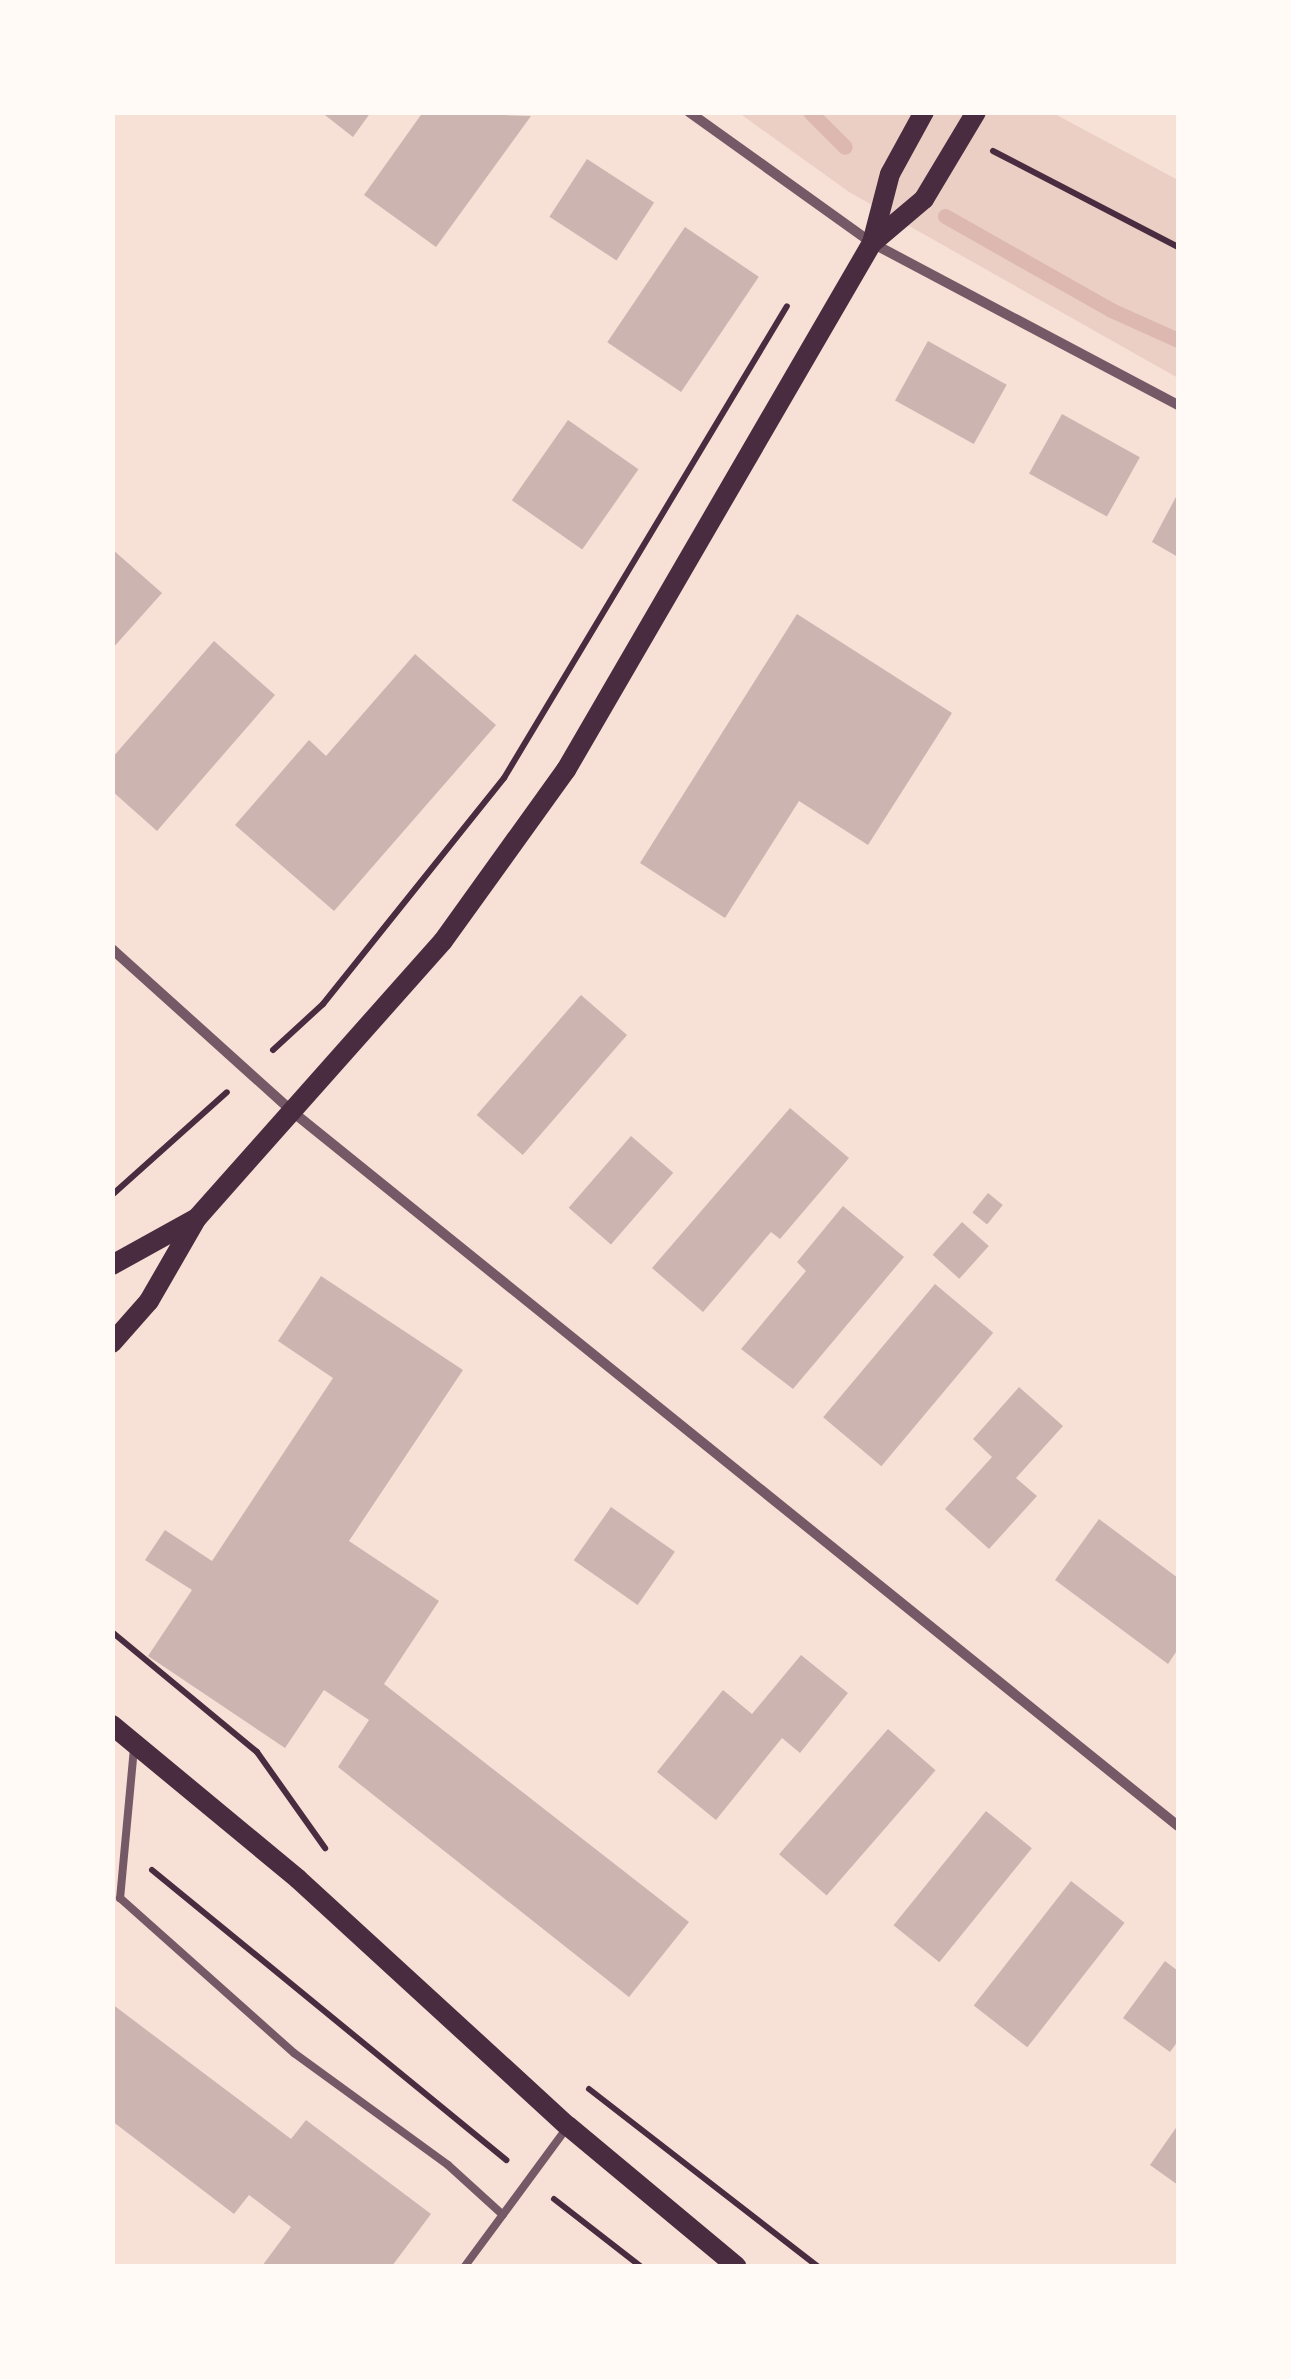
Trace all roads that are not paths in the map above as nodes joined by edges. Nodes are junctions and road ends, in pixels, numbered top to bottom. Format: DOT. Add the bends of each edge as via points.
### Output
graph roads {
  1 [pos="689,112"];
  2 [pos="924,112"];
  3 [pos="976,112"];
  4 [pos="872,243"];
  5 [pos="1178,405"];
  6 [pos="112,949"];
  7 [pos="294,1113"];
  8 [pos="196,1218"];
  9 [pos="112,1264"];
  10 [pos="112,1343"];
  11 [pos="112,1725"];
  12 [pos="134,1743"];
  13 [pos="1178,1826"];
  14 [pos="568,2126"];
  15 [pos="503,2215"];
  16 [pos="465,2266"];
  17 [pos="736,2266"];
  1 -- 4 [label="street"];
  2 -- 4 [label="main road" via="890,174"];
  3 -- 4 [label="main road" via="924,199"];
  4 -- 5 [label="street"];
  4 -- 7 [label="main road" via="566,770 443,941"];
  6 -- 7 [label="street"];
  7 -- 8 [label="main road"];
  7 -- 13 [label="street"];
  8 -- 9 [label="main road"];
  8 -- 10 [label="main road" via="149,1301"];
  11 -- 12 [label="main road"];
  12 -- 14 [label="main road" via="298,1879"];
  12 -- 15 [label="lane" via="120,1898 294,2053 448,2166"];
  14 -- 15 [label="lane"];
  14 -- 17 [label="main road"];
  15 -- 16 [label="lane"];
}
